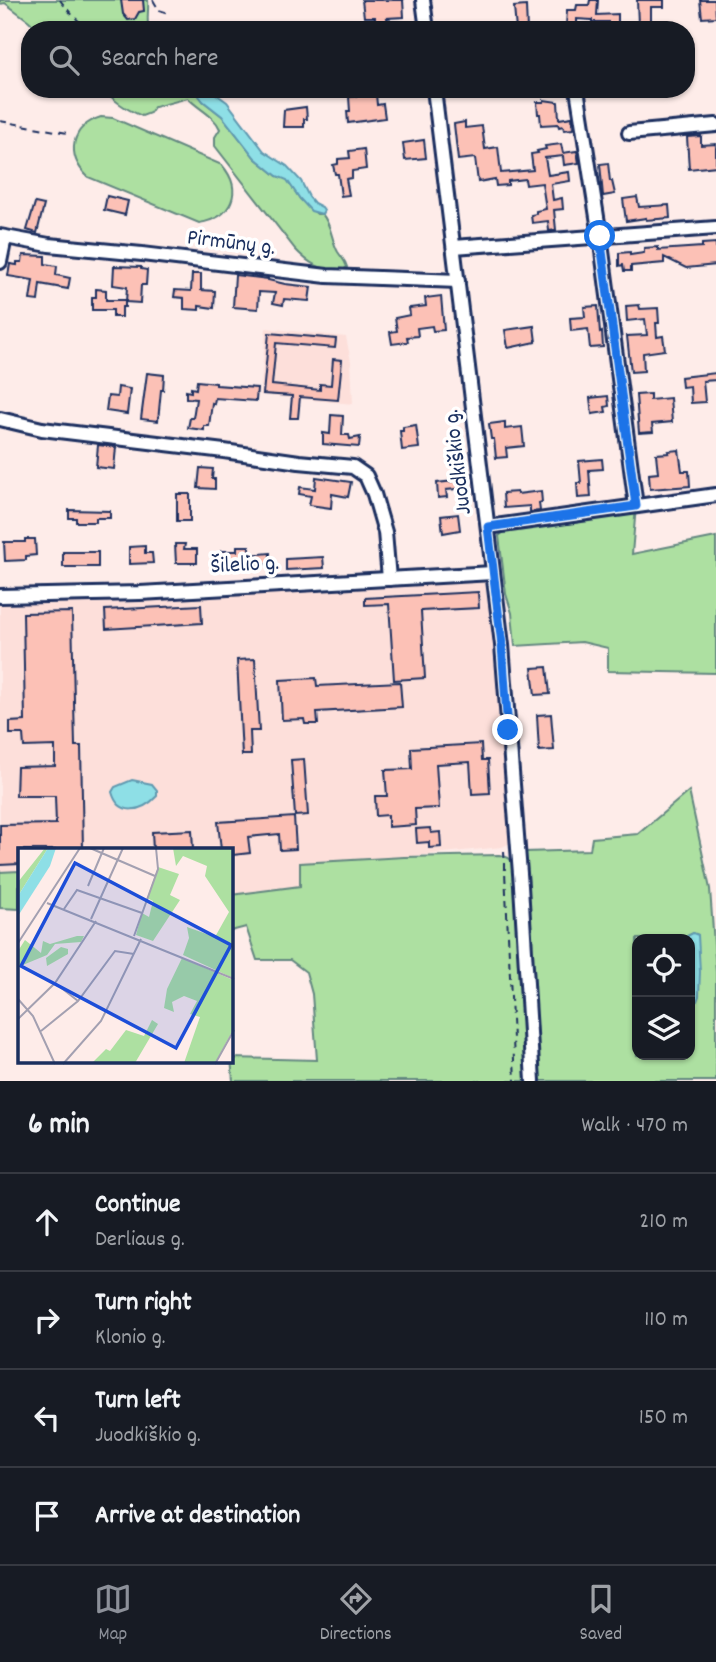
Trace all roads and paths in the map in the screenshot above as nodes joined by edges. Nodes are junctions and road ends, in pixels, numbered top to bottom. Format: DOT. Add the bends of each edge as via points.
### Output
graph roads {
  1 [pos="60,0"];
  2 [pos="153,0"];
  3 [pos="423,0"];
  4 [pos="168,13"];
  5 [pos="78,21"];
  6 [pos="426,21"];
  7 [pos="435,98"];
  8 [pos="578,98"];
  9 [pos="0,121"];
  10 [pos="716,125"];
  11 [pos="67,132"];
  12 [pos="628,133"];
  13 [pos="716,228"];
  14 [pos="600,236"];
  15 [pos="2,237"];
  16 [pos="454,247"];
  17 [pos="0,262"];
  18 [pos="458,281"];
  19 [pos="0,419"];
  20 [pos="716,495"];
  21 [pos="636,506"];
  22 [pos="488,527"];
  23 [pos="493,573"];
  24 [pos="389,579"];
  25 [pos="0,596"];
  26 [pos="504,851"];
  27 [pos="515,1081"];
  28 [pos="533,1081"];
  1 -- 5 [label="path"];
  2 -- 4 [label="path" via="159,10"];
  3 -- 6 [label="street"];
  7 -- 16 [label="street, Juodkiškio g."];
  8 -- 14 [label="street"];
  9 -- 11 [label="path"];
  10 -- 12 [label="street"];
  13 -- 14 [label="street"];
  14 -- 16 [label="street"];
  14 -- 21 [label="street"];
  15 -- 17 [label="street"];
  15 -- 18 [label="street, Pirmūnų g." via="327,276"];
  16 -- 18 [label="street, Juodkiškio g."];
  18 -- 22 [label="street, Juodkiškio g."];
  19 -- 24 [label="street" via="42,429 353,467 366,476 374,494 385,532"];
  20 -- 21 [label="street"];
  21 -- 22 [label="street"];
  22 -- 23 [label="street, Juodkiškio g."];
  23 -- 24 [label="street, Šilelio g."];
  23 -- 28 [label="street, Juodkiškio g."];
  24 -- 25 [label="street, Šilelio g."];
  26 -- 27 [label="path"];
}
